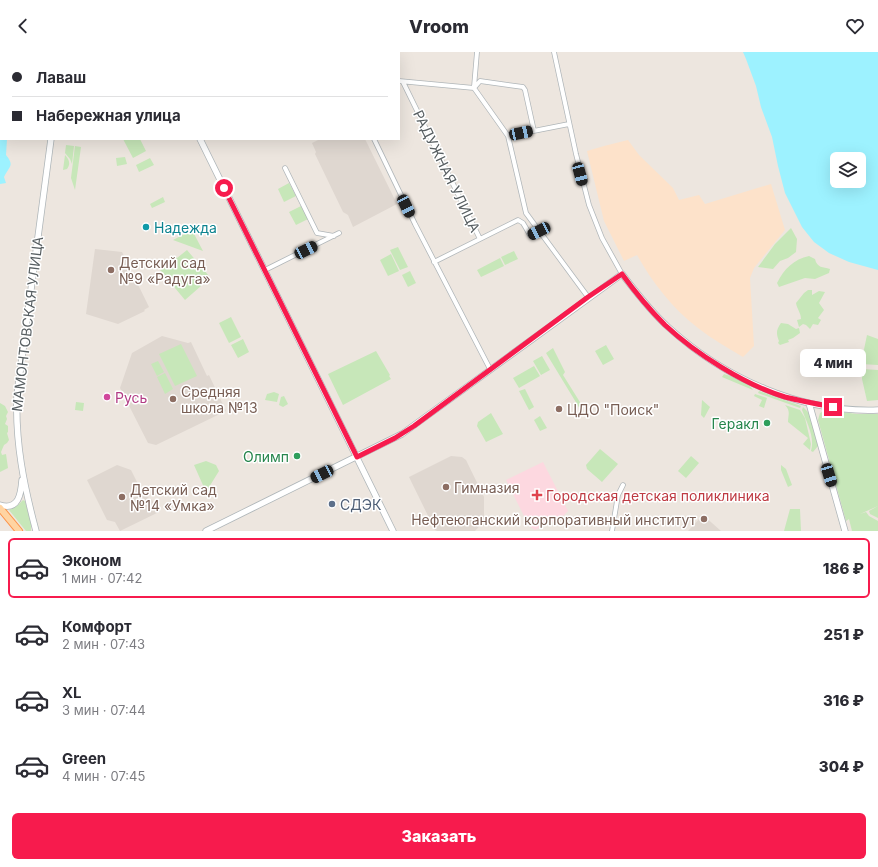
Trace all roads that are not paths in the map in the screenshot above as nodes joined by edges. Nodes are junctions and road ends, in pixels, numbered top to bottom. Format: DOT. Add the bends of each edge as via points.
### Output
graph roads {
  1 [pos="477,52"];
  2 [pos="554,52"];
  3 [pos="401,82"];
  4 [pos="474,88"];
  5 [pos="569,124"];
  6 [pos="534,130"];
  7 [pos="508,136"];
  8 [pos="51,140"];
  9 [pos="200,140"];
  10 [pos="374,140"];
  11 [pos="285,168"];
  12 [pos="539,231"];
  13 [pos="339,233"];
  14 [pos="334,236"];
  15 [pos="480,239"];
  16 [pos="434,262"];
  17 [pos="265,270"];
  18 [pos="622,274"];
  19 [pos="588,297"];
  20 [pos="490,370"];
  21 [pos="809,403"];
  22 [pos="878,410"];
  23 [pos="357,457"];
  24 [pos="23,474"];
  25 [pos="623,485"];
  26 [pos="0,507"];
  27 [pos="19,531"];
  28 [pos="36,531"];
  29 [pos="206,531"];
  30 [pos="393,531"];
  31 [pos="612,531"];
  32 [pos="845,531"];
  1 -- 4 [label="street"];
  2 -- 5 [label="street"];
  3 -- 4 [label="street"];
  3 -- 15 [label="street, РАДУЖНАЯ УЛИЦА"];
  4 -- 6 [label="street" via="480,81 523,87"];
  4 -- 7 [label="street"];
  5 -- 6 [label="street"];
  5 -- 18 [label="street" via="592,216"];
  6 -- 7 [label="street"];
  7 -- 12 [label="street" via="526,213"];
  8 -- 24 [label="main road, МАМОНТОВСКАЯ УЛИЦА" via="17,391 17,427"];
  9 -- 17 [label="main road"];
  10 -- 16 [label="street"];
  11 -- 14 [label="street" via="317,233"];
  12 -- 15 [label="street" via="530,235 523,223 518,220"];
  12 -- 19 [label="street"];
  13 -- 14 [label="street"];
  14 -- 17 [label="street"];
  15 -- 16 [label="street"];
  16 -- 20 [label="street"];
  17 -- 23 [label="main road"];
  18 -- 19 [label="main road"];
  18 -- 21 [label="main road" via="656,315 693,348 757,385"];
  19 -- 20 [label="main road"];
  20 -- 23 [label="main road" via="409,430"];
  21 -- 22 [label="main road" via="852,410"];
  21 -- 32 [label="main road"];
  23 -- 29 [label="main road"];
  23 -- 30 [label="main road"];
  24 -- 26 [label="main road" via="18,500"];
  24 -- 28 [label="main road, МАМОНТОВСКАЯ УЛИЦА"];
  25 -- 31 [label="street" via="618,495"];
  26 -- 27 [label="main road"];
}
